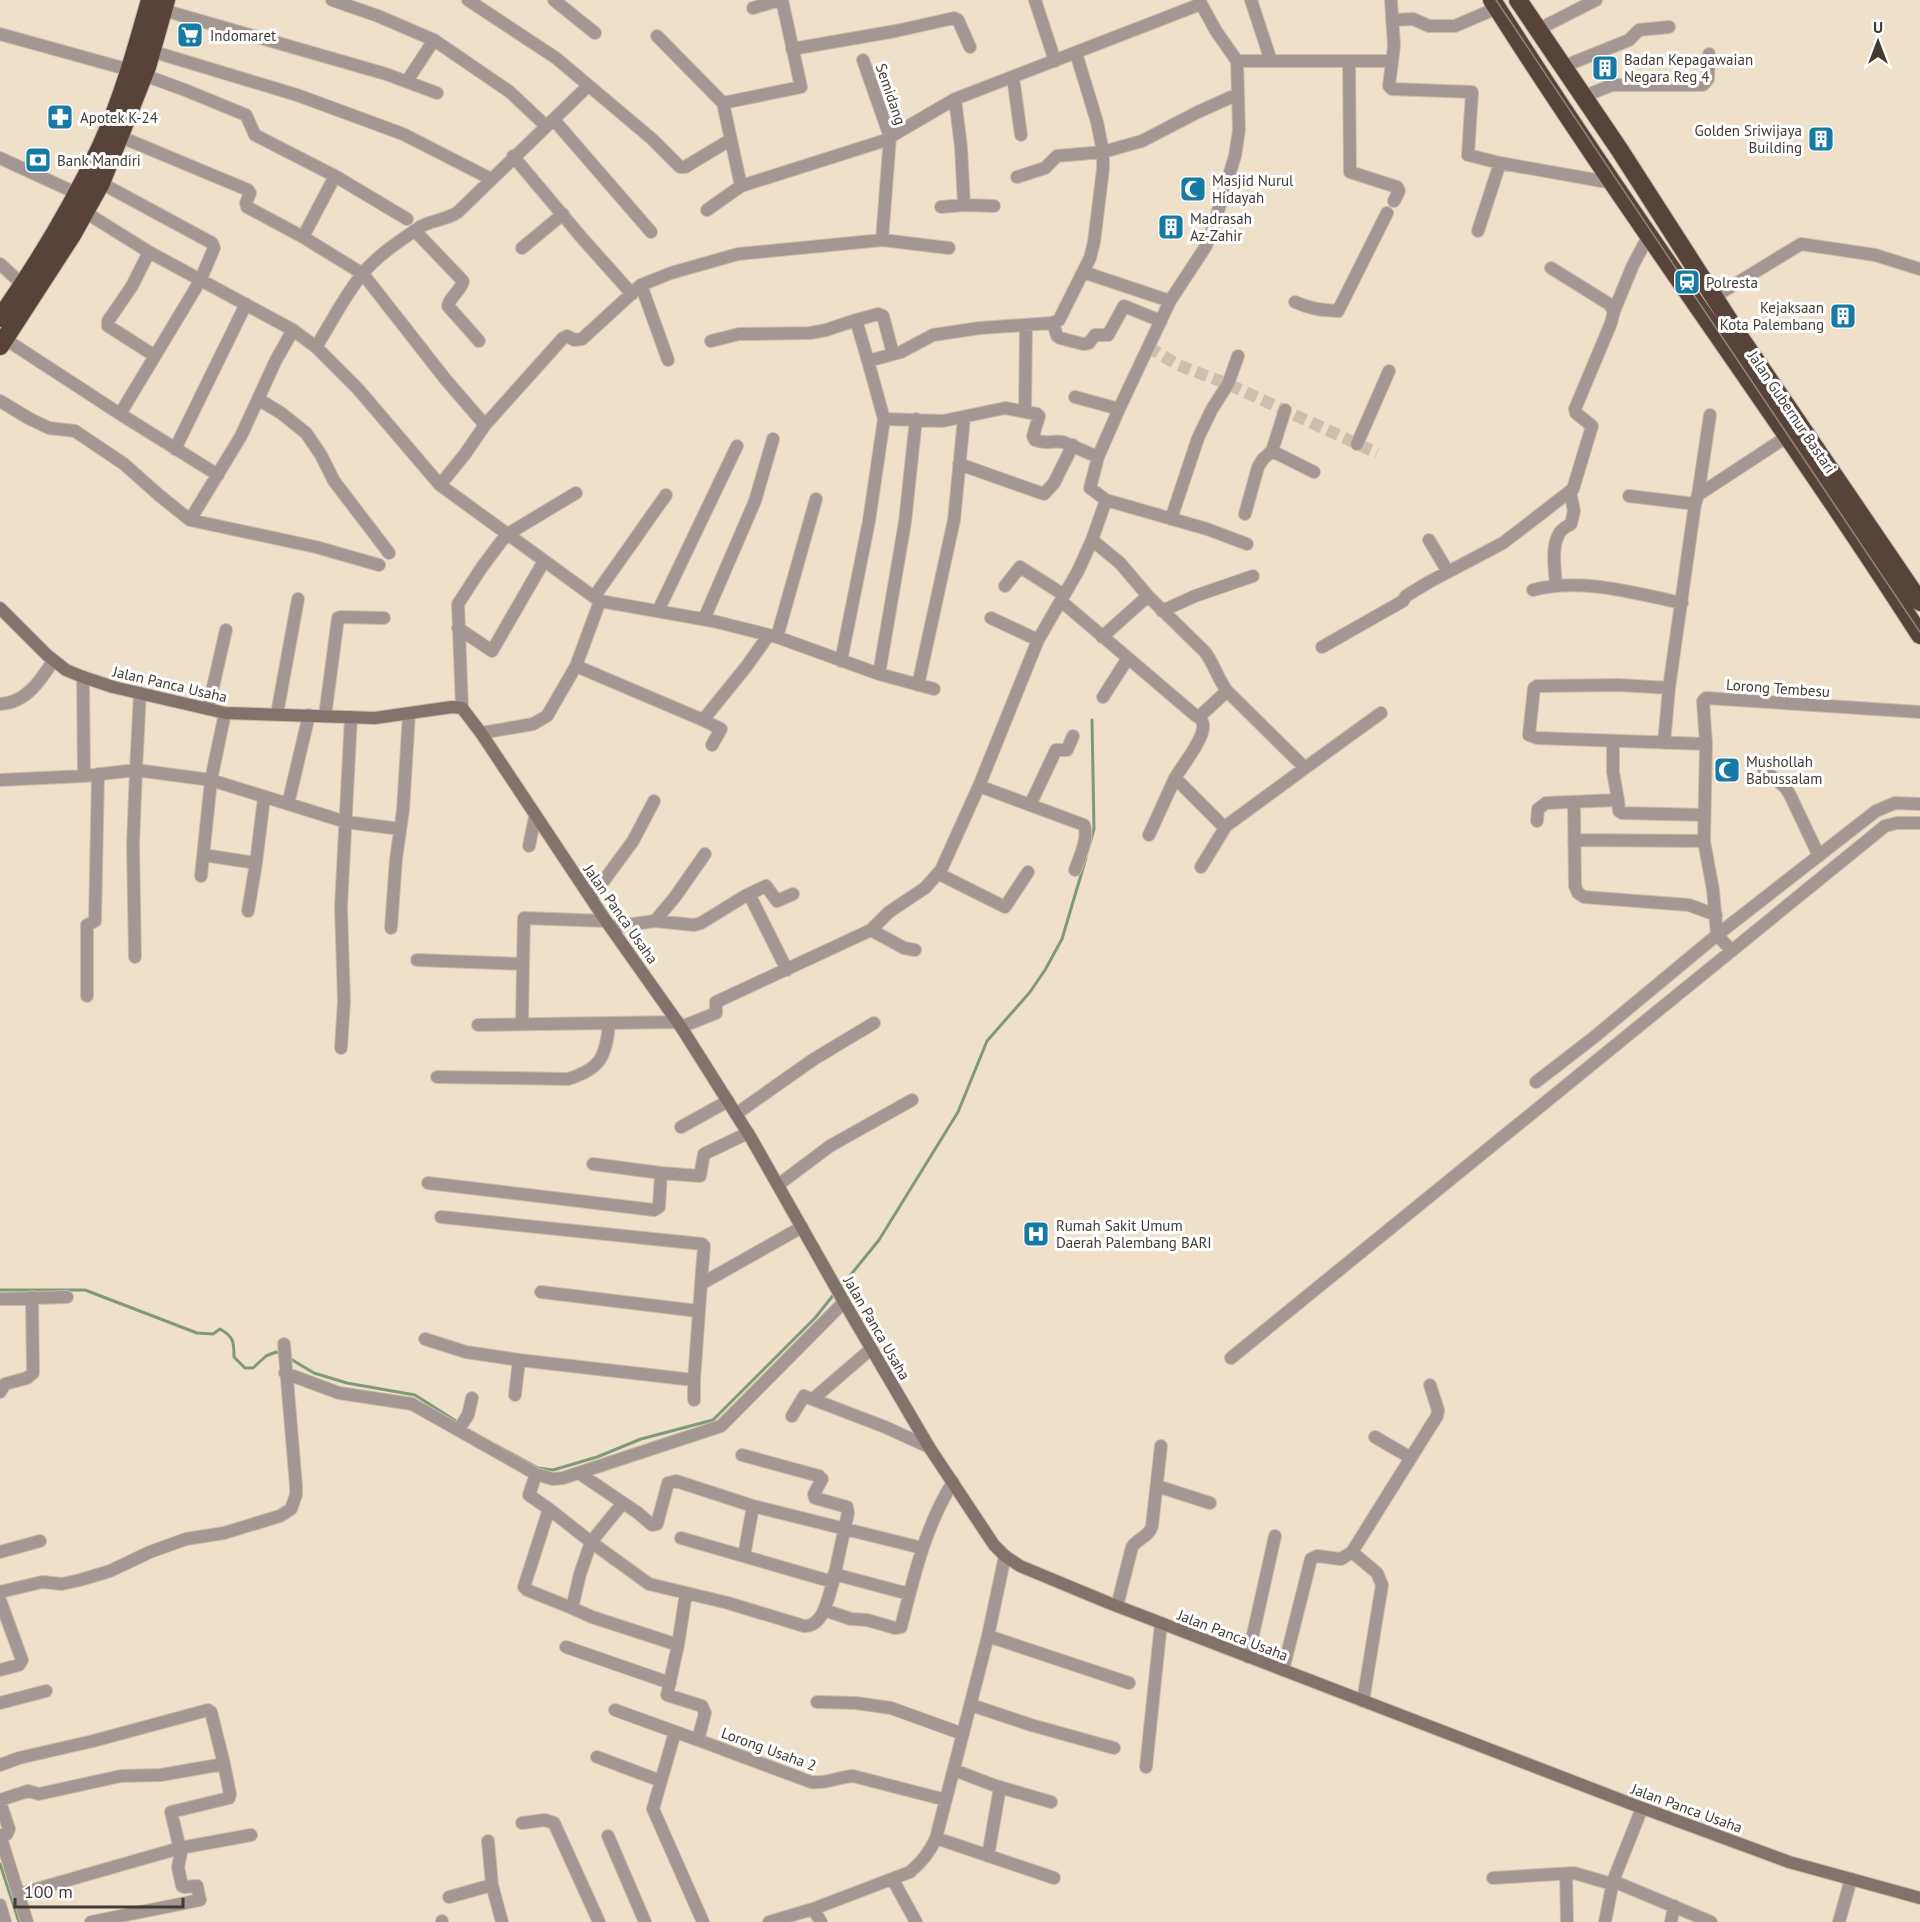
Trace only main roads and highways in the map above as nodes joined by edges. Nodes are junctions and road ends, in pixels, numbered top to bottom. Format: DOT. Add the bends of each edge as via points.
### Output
graph roads {
  1 [pos="1518,0"];
  2 [pos="160,4"];
  3 [pos="1495,4"];
  4 [pos="137,73"];
  5 [pos="1602,126"];
  6 [pos="1583,138"];
  7 [pos="0,316"];
  8 [pos="2,342"];
  9 [pos="1897,583"];
  10 [pos="1920,602"];
  11 [pos="1920,635"];
  1 -- 5 [label="highway, Jalan Gubernur Bastari"];
  2 -- 4 [label="highway"];
  2 -- 4 [label="highway" via="151,51"];
  3 -- 6 [label="highway, Jalan Gubernur Bastari"];
  4 -- 7 [label="highway" via="59,228"];
  4 -- 8 [label="highway" via="121,136 101,183"];
  5 -- 6 [label="highway"];
  5 -- 9 [label="highway, Jalan Gubernur Bastari"];
  6 -- 9 [label="highway, Jalan Gubernur Bastari" via="1788,436"];
  9 -- 10 [label="highway, Jalan Gubernur Bastari"];
  9 -- 11 [label="highway, Jalan Gubernur Bastari"];
}
